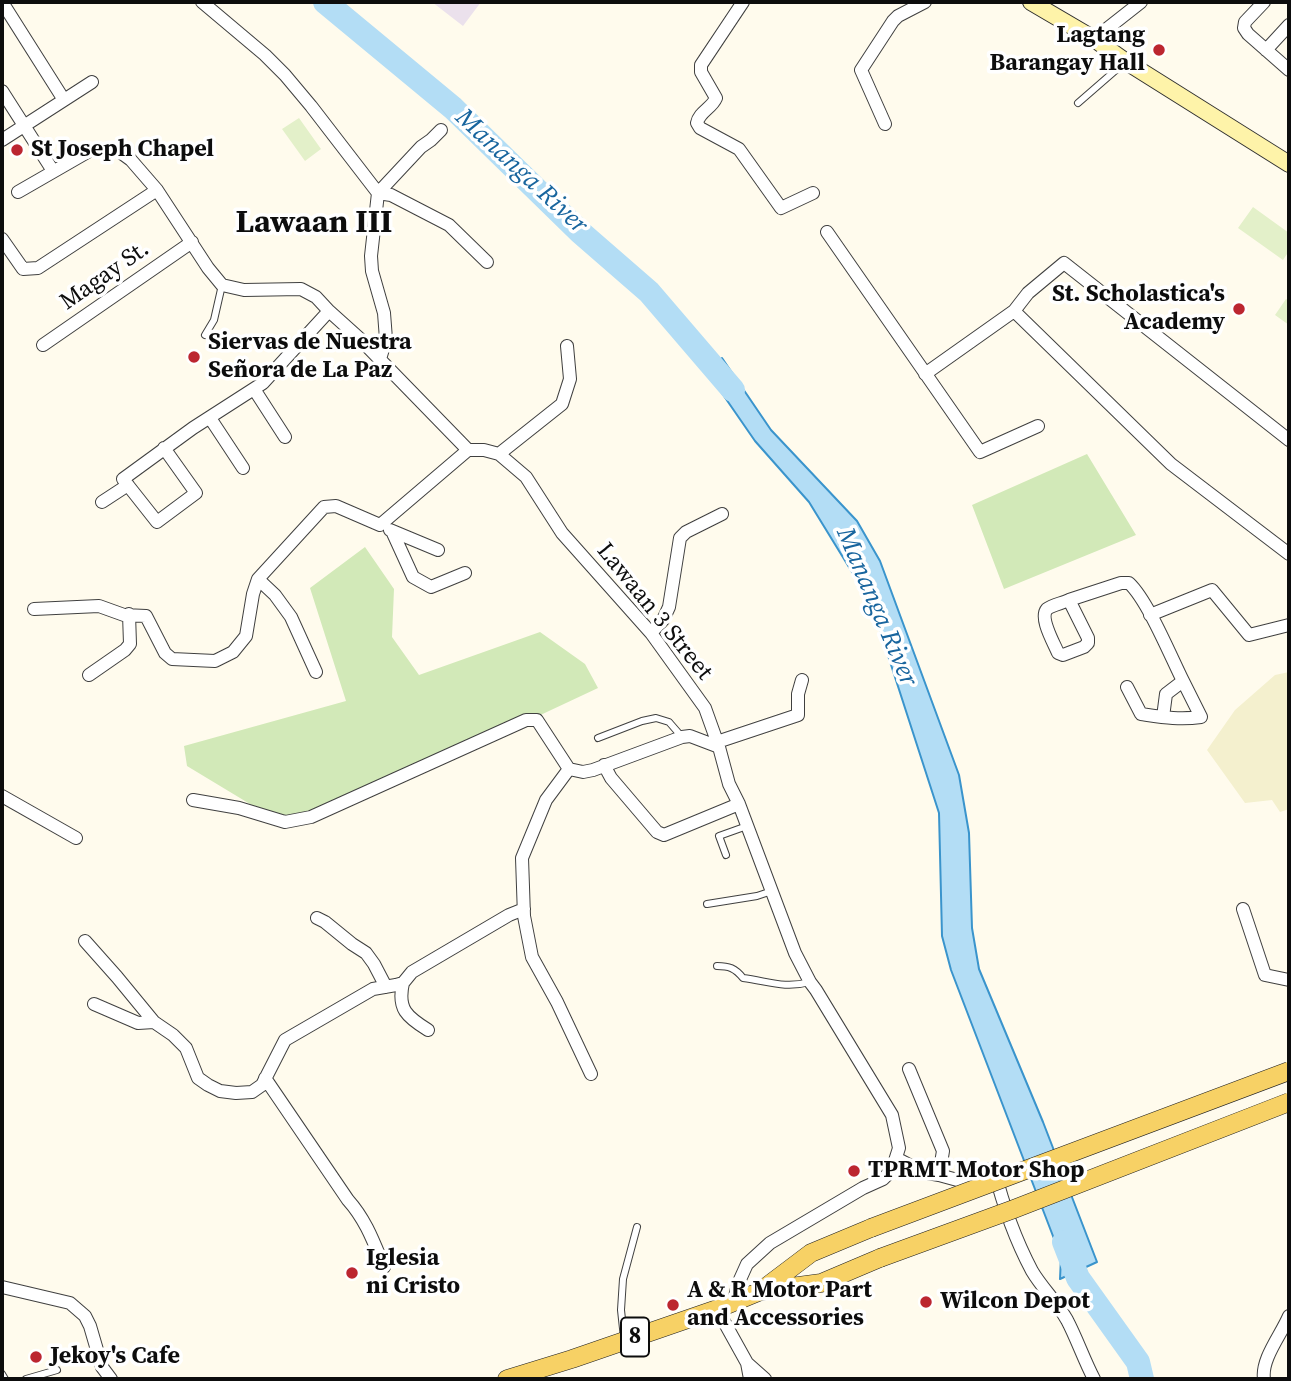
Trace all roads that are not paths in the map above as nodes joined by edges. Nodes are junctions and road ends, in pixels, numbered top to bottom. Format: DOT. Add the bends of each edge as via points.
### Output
graph roads {
  1 [pos="2,2"];
  2 [pos="202,2"];
  3 [pos="743,2"];
  4 [pos="925,2"];
  5 [pos="1031,2"];
  6 [pos="1141,2"];
  7 [pos="1264,2"];
  8 [pos="1289,25"];
  9 [pos="1094,39"];
  10 [pos="1266,50"];
  11 [pos="1125,61"];
  12 [pos="1289,70"];
  13 [pos="92,82"];
  14 [pos="2,91"];
  15 [pos="64,100"];
  16 [pos="1078,103"];
  17 [pos="885,124"];
  18 [pos="23,126"];
  19 [pos="440,130"];
  20 [pos="2,140"];
  21 [pos="1289,163"];
  22 [pos="53,171"];
  23 [pos="157,190"];
  24 [pos="18,192"];
  25 [pos="378,193"];
  26 [pos="813,193"];
  27 [pos="827,232"];
  28 [pos="2,239"];
  29 [pos="192,242"];
  30 [pos="487,262"];
  31 [pos="222,285"];
  32 [pos="329,311"];
  33 [pos="1014,311"];
  34 [pos="205,335"];
  35 [pos="43,345"];
  36 [pos="567,346"];
  37 [pos="380,359"];
  38 [pos="925,374"];
  39 [pos="254,389"];
  40 [pos="210,418"];
  41 [pos="1038,426"];
  42 [pos="285,437"];
  43 [pos="1289,440"];
  44 [pos="164,448"];
  45 [pos="468,450"];
  46 [pos="499,454"];
  47 [pos="243,468"];
  48 [pos="128,485"];
  49 [pos="102,502"];
  50 [pos="722,514"];
  51 [pos="386,528"];
  52 [pos="438,550"];
  53 [pos="1289,554"];
  54 [pos="465,573"];
  55 [pos="258,579"];
  56 [pos="1069,600"];
  57 [pos="34,610"];
  58 [pos="129,614"];
  59 [pos="1150,615"];
  60 [pos="1289,625"];
  61 [pos="651,633"];
  62 [pos="316,672"];
  63 [pos="89,675"];
  64 [pos="802,680"];
  65 [pos="1183,681"];
  66 [pos="1127,687"];
  67 [pos="1163,717"];
  68 [pos="682,737"];
  69 [pos="597,738"];
  70 [pos="718,744"];
  71 [pos="604,765"];
  72 [pos="569,769"];
  73 [pos="2,796"];
  74 [pos="193,800"];
  75 [pos="738,804"];
  76 [pos="747,826"];
  77 [pos="76,838"];
  78 [pos="726,855"];
  79 [pos="772,891"];
  80 [pos="708,904"];
  81 [pos="524,909"];
  82 [pos="1243,909"];
  83 [pos="317,918"];
  84 [pos="85,941"];
  85 [pos="716,966"];
  86 [pos="1289,980"];
  87 [pos="810,982"];
  88 [pos="402,983"];
  89 [pos="386,987"];
  90 [pos="94,1004"];
  91 [pos="154,1022"];
  92 [pos="428,1030"];
  93 [pos="909,1069"];
  94 [pos="1289,1071"];
  95 [pos="592,1074"];
  96 [pos="265,1078"];
  97 [pos="1289,1101"];
  98 [pos="896,1158"];
  99 [pos="939,1175"];
  100 [pos="637,1227"];
  101 [pos="384,1267"];
  102 [pos="2,1287"];
  103 [pos="761,1291"];
  104 [pos="734,1301"];
  105 [pos="717,1309"];
  106 [pos="1288,1323"];
  107 [pos="624,1340"];
  108 [pos="747,1363"];
  109 [pos="57,1370"];
  110 [pos="2,1374"];
  111 [pos="5,1379"];
  112 [pos="26,1379"];
  113 [pos="111,1379"];
  114 [pos="507,1379"];
  115 [pos="750,1379"];
  116 [pos="765,1379"];
  117 [pos="1094,1379"];
  118 [pos="1264,1379"];
  1 -- 15 [label="street"];
  2 -- 25 [label="street" via="285,75"];
  3 -- 26 [label="street" via="701,65 716,98 697,123 738,149 781,208"];
  4 -- 17 [label="street" via="893,21 862,66"];
  5 -- 9 [label="main road"];
  6 -- 9 [label="street"];
  7 -- 10 [label="street" via="1244,28"];
  8 -- 10 [label="street"];
  9 -- 11 [label="main road"];
  10 -- 12 [label="street"];
  11 -- 16 [label="lane"];
  11 -- 21 [label="main road"];
  13 -- 15 [label="street"];
  14 -- 18 [label="street"];
  15 -- 18 [label="street"];
  18 -- 20 [label="street"];
  18 -- 22 [label="street"];
  19 -- 25 [label="street"];
  22 -- 23 [label="street" via="91,150 110,150 131,160"];
  22 -- 24 [label="street"];
  23 -- 28 [label="street" via="38,268 23,269"];
  23 -- 29 [label="street"];
  25 -- 30 [label="street" via="391,195 449,226"];
  25 -- 37 [label="street" via="371,256 384,313 386,339"];
  27 -- 38 [label="street"];
  29 -- 31 [label="street"];
  29 -- 35 [label="street, Magay St."];
  31 -- 32 [label="street" via="244,290 301,289"];
  31 -- 34 [label="lane" via="214,320"];
  32 -- 37 [label="street"];
  32 -- 39 [label="street"];
  33 -- 38 [label="street"];
  33 -- 43 [label="street" via="1064,263"];
  33 -- 53 [label="street" via="1171,464"];
  36 -- 46 [label="street" via="570,379 562,404"];
  37 -- 45 [label="street"];
  38 -- 41 [label="street" via="980,452"];
  39 -- 40 [label="street"];
  39 -- 42 [label="street"];
  40 -- 44 [label="street"];
  40 -- 47 [label="street"];
  44 -- 48 [label="street" via="123,479"];
  44 -- 48 [label="street" via="196,494 157,523"];
  45 -- 46 [label="street"];
  45 -- 51 [label="street"];
  46 -- 61 [label="street, Lawaan 3 Street" via="526,477 562,533"];
  48 -- 49 [label="street"];
  50 -- 61 [label="street" via="680,538 669,607"];
  51 -- 52 [label="street"];
  51 -- 54 [label="street" via="413,577 431,587"];
  51 -- 55 [label="street" via="336,506 324,507"];
  55 -- 58 [label="street" via="246,636 233,652 215,661 172,659 146,617"];
  55 -- 62 [label="street" via="291,617"];
  56 -- 59 [label="street" via="1129,583"];
  57 -- 58 [label="street" via="99,606"];
  58 -- 63 [label="street" via="130,644"];
  59 -- 60 [label="street" via="1212,590 1249,635"];
  59 -- 65 [label="street"];
  61 -- 70 [label="street, Lawaan 3 Street" via="705,708"];
  64 -- 70 [label="street" via="797,715"];
  65 -- 67 [label="street" via="1166,694"];
  65 -- 67 [label="street" via="1201,716"];
  66 -- 67 [label="street" via="1141,714"];
  68 -- 69 [label="lane" via="669,722 656,718"];
  68 -- 70 [label="street"];
  68 -- 71 [label="street"];
  70 -- 75 [label="street, Lawaan 3 Street"];
  71 -- 72 [label="street" via="583,772"];
  71 -- 75 [label="street" via="664,835"];
  72 -- 74 [label="street" via="537,720 526,720 311,817 285,822"];
  72 -- 81 [label="street" via="546,800 522,858"];
  73 -- 77 [label="street"];
  75 -- 76 [label="street, Lawaan 3 Street"];
  76 -- 78 [label="lane" via="719,836"];
  76 -- 79 [label="street, Lawaan 3 Street"];
  79 -- 80 [label="lane"];
  79 -- 87 [label="street, Lawaan 3 Street"];
  81 -- 88 [label="street" via="412,972"];
  81 -- 95 [label="street" via="532,957"];
  82 -- 86 [label="street" via="1265,975"];
  83 -- 89 [label="street" via="366,953"];
  84 -- 91 [label="street"];
  85 -- 87 [label="lane" via="737,970 743,978 781,985"];
  87 -- 98 [label="street, Lawaan 3 Street" via="892,1115 899,1148"];
  88 -- 89 [label="street"];
  88 -- 92 [label="street" via="403,1008"];
  89 -- 96 [label="street" via="365,993 285,1040"];
  90 -- 91 [label="street" via="138,1023"];
  91 -- 96 [label="street" via="186,1048 198,1078 208,1085 241,1094 252,1092"];
  93 -- 99 [label="street" via="943,1151"];
  94 -- 103 [label="main road, 8, bridge" via="871,1228 811,1253"];
  96 -- 101 [label="street" via="359,1212"];
  97 -- 103 [label="main road, 8, bridge" via="821,1283"];
  98 -- 99 [label="street"];
  98 -- 104 [label="street" via="883,1180 770,1243 747,1264"];
  99 -- 117 [label="street" via="961,1181 994,1169 1017,1240 1066,1320"];
  100 -- 107 [label="lane" via="624,1279"];
  102 -- 113 [label="street" via="69,1303 86,1316 102,1367"];
  103 -- 104 [label="main road, 8"];
  104 -- 105 [label="main road, 8"];
  105 -- 107 [label="main road, 8"];
  105 -- 108 [label="street"];
  106 -- 118 [label="street" via="1264,1363"];
  107 -- 114 [label="main road, 8"];
  108 -- 115 [label="street"];
  108 -- 116 [label="street"];
  109 -- 112 [label="lane"];
  110 -- 111 [label="lane"];
}
